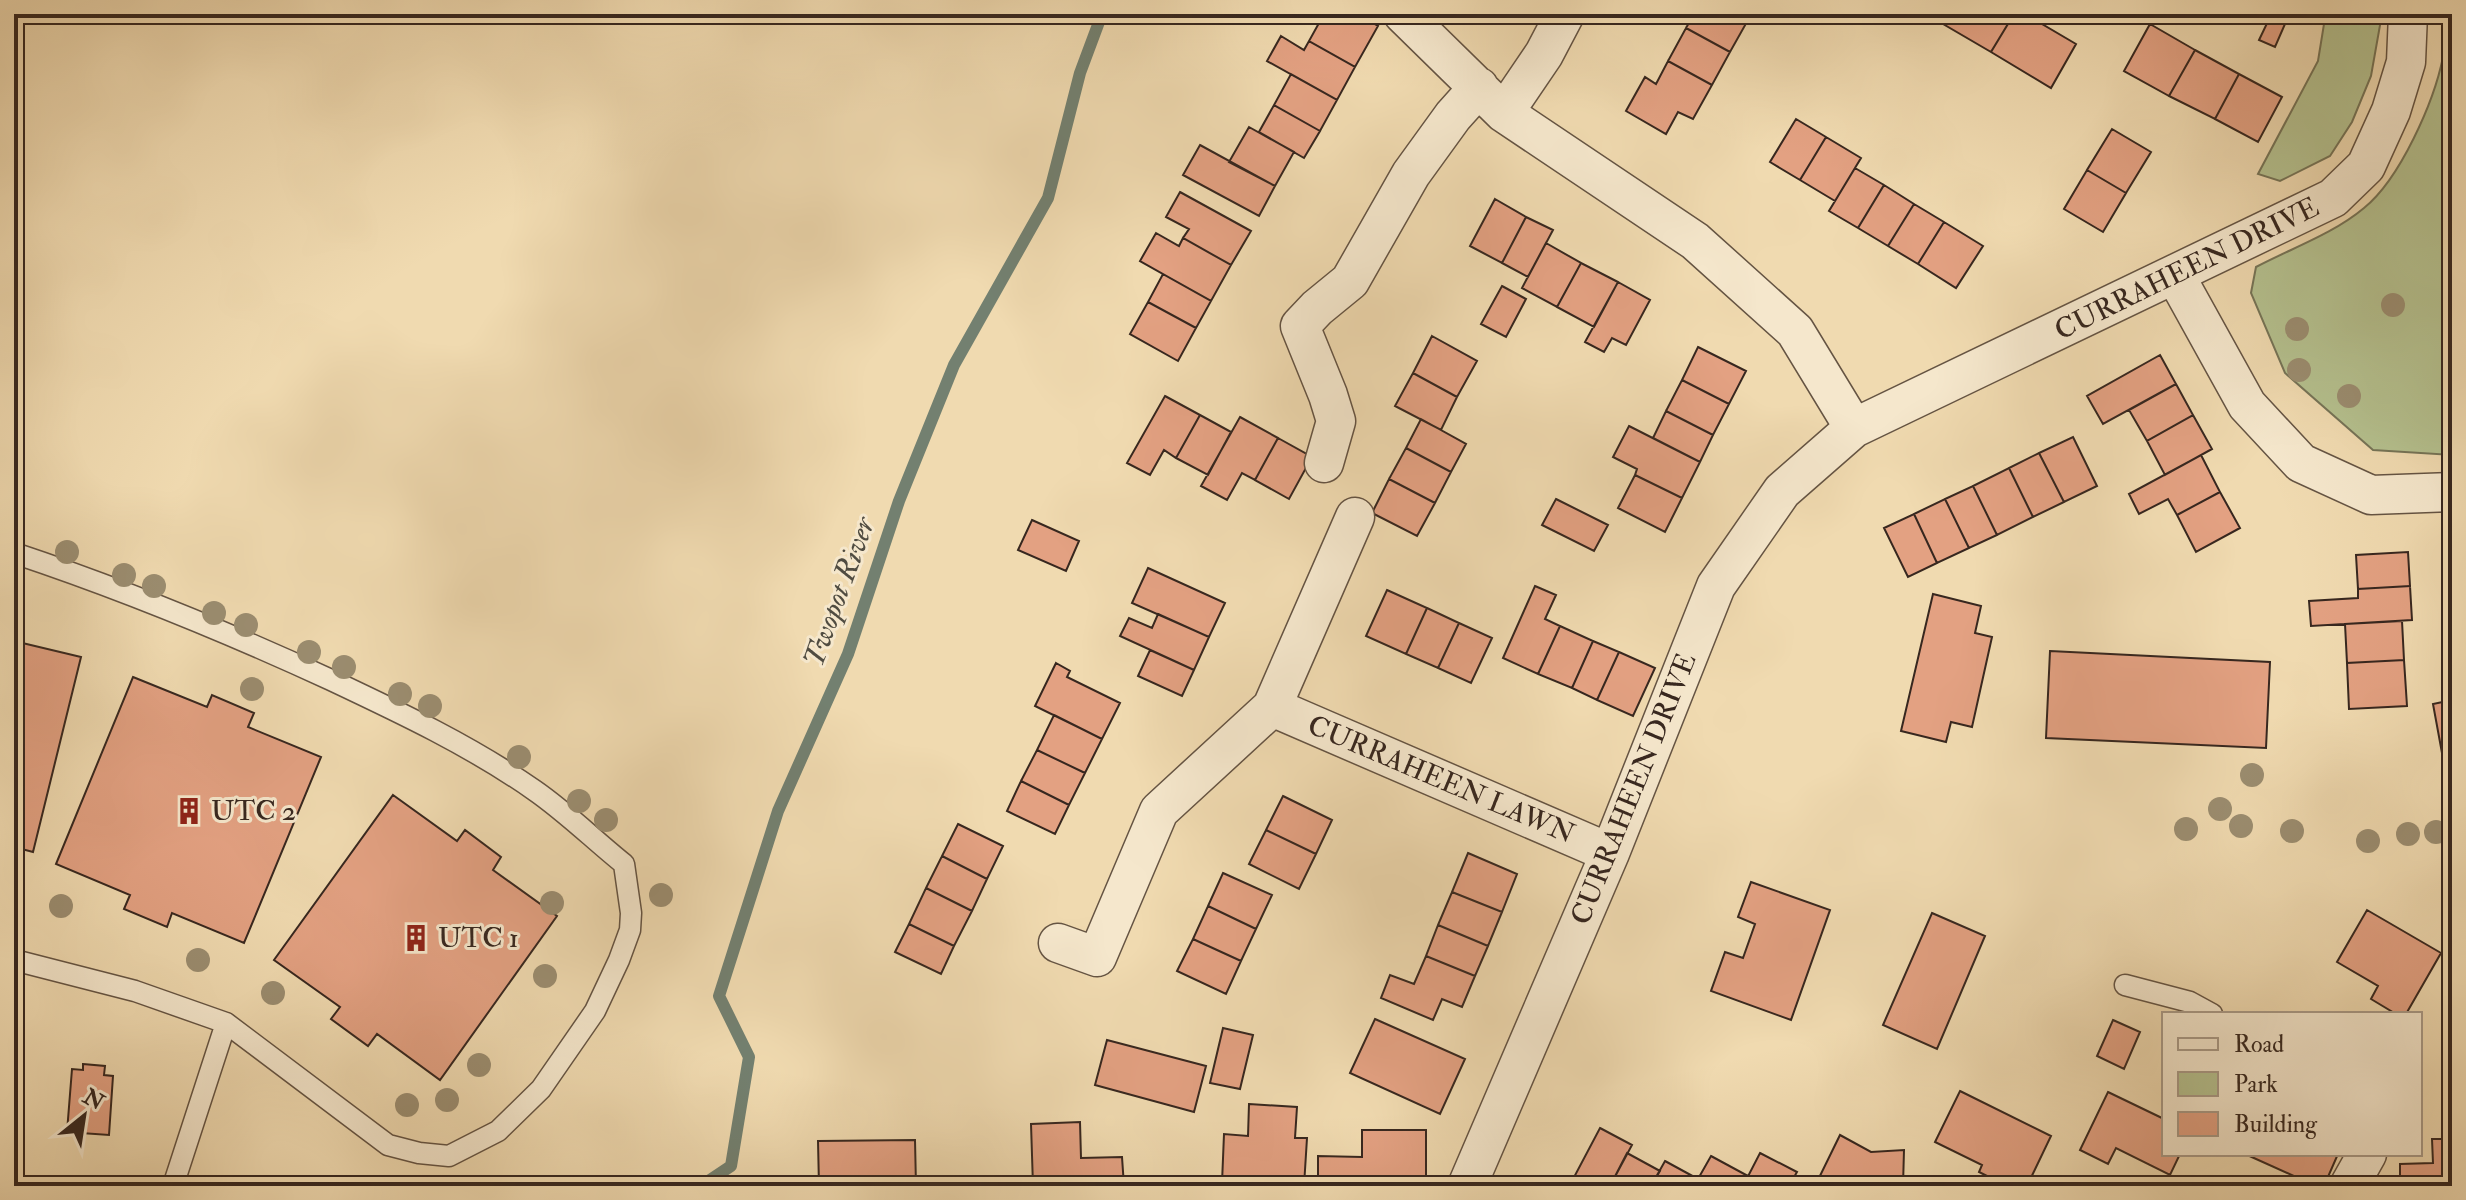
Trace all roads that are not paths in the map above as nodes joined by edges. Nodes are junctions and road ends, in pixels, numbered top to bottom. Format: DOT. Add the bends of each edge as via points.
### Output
graph roads {
  1 [pos="1403,14"];
  2 [pos="1565,14"];
  3 [pos="2408,14"];
  4 [pos="1492,100"];
  5 [pos="2175,275"];
  6 [pos="1854,428"];
  7 [pos="1324,463"];
  8 [pos="2451,497"];
  9 [pos="1355,517"];
  10 [pos="14,553"];
  11 [pos="1272,707"];
  12 [pos="1610,853"];
  13 [pos="1058,943"];
  14 [pos="14,960"];
  15 [pos="2125,985"];
  16 [pos="2208,1012"];
  17 [pos="226,1023"];
  18 [pos="2366,1156"];
  19 [pos="173,1186"];
  20 [pos="1467,1186"];
  21 [pos="2349,1186"];
  1 -- 4 [label="street"];
  2 -- 4 [label="street" via="1544,54"];
  3 -- 5 [label="street, CURRAHEEN DRIVE" via="2406,62 2366,166 2333,198"];
  4 -- 6 [label="street" via="1695,241 1795,331"];
  4 -- 7 [label="street" via="1453,116 1411,174 1350,281 1300,326 1336,421"];
  5 -- 6 [label="street, CURRAHEEN DRIVE"];
  5 -- 8 [label="street" via="2247,405 2301,463 2371,495"];
  6 -- 12 [label="street, CURRAHEEN DRIVE" via="1782,491 1716,586"];
  9 -- 11 [label="street, CURRAHEEN LAWN"];
  10 -- 17 [label="lane" via="182,614 454,740 536,791 624,864 630,930 595,1011 520,1111 498,1131 449,1156 388,1145"];
  11 -- 12 [label="street, CURRAHEEN LAWN"];
  11 -- 13 [label="street, CURRAHEEN LAWN" via="1159,811 1097,957"];
  12 -- 20 [label="street, CURRAHEEN DRIVE"];
  14 -- 17 [label="lane" via="135,991"];
  15 -- 16 [label="lane"];
  17 -- 19 [label="lane"];
  18 -- 21 [label="street"];
}
